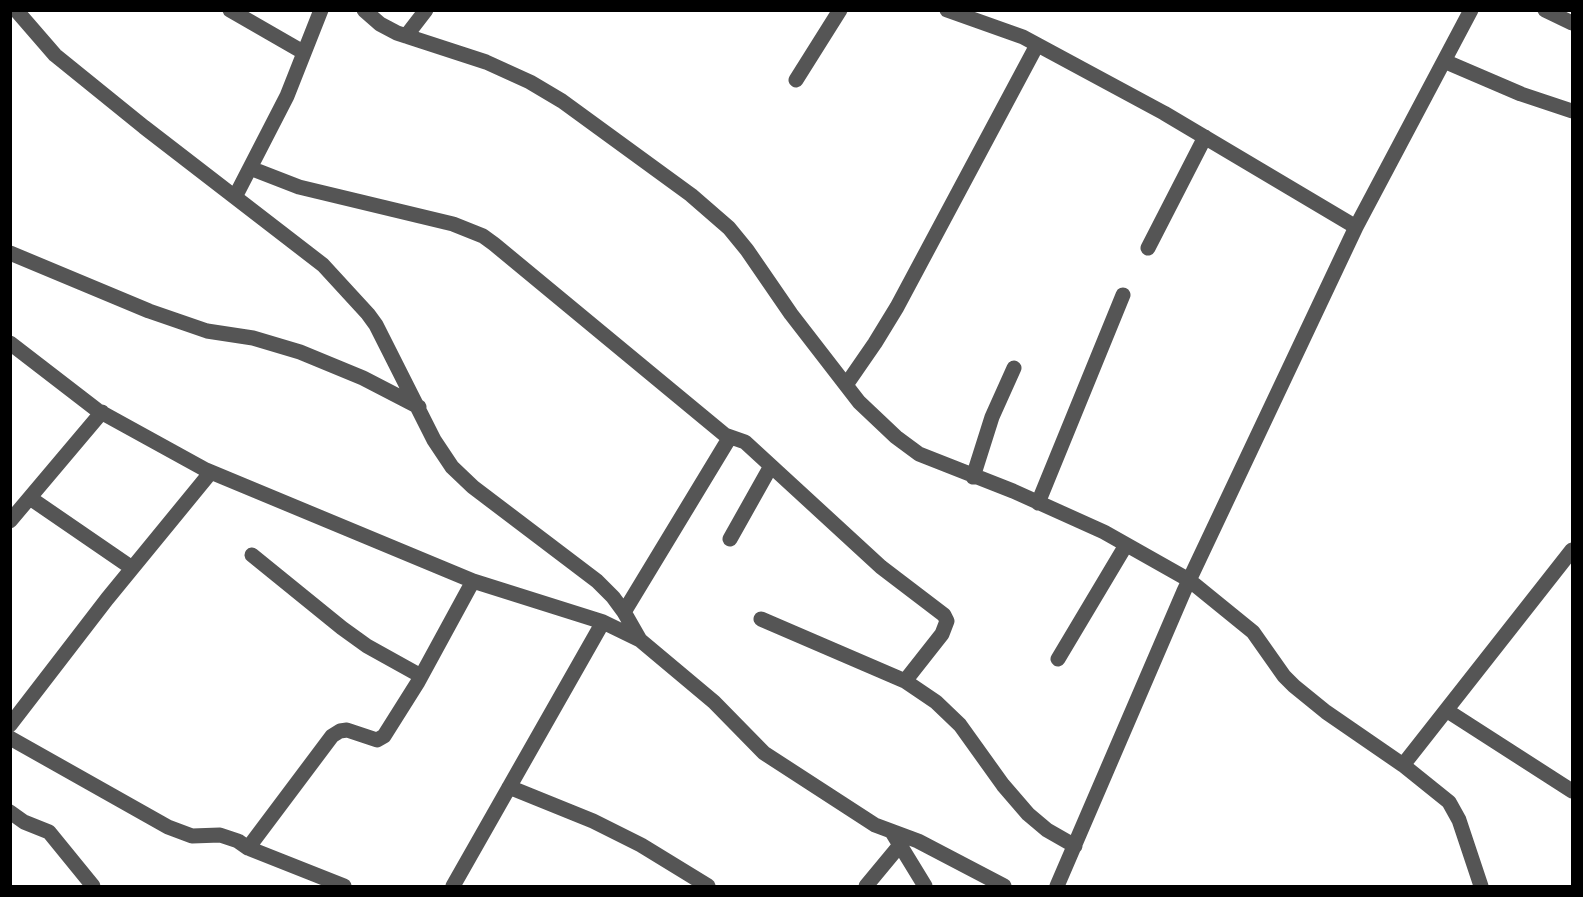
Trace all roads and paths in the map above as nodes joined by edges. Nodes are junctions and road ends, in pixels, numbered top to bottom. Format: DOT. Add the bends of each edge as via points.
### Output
graph roads {
  1 [pos="16,10"];
  2 [pos="230,10"];
  3 [pos="321,10"];
  4 [pos="364,10"];
  5 [pos="426,10"];
  6 [pos="840,10"];
  7 [pos="946,10"];
  8 [pos="1471,10"];
  9 [pos="1545,10"];
  10 [pos="1572,23"];
  11 [pos="406,36"];
  12 [pos="1037,45"];
  13 [pos="303,52"];
  14 [pos="1444,61"];
  15 [pos="796,80"];
  16 [pos="1572,111"];
  17 [pos="1205,137"];
  18 [pos="250,168"];
  19 [pos="235,197"];
  20 [pos="1356,227"];
  21 [pos="1148,248"];
  22 [pos="10,254"];
  23 [pos="1123,296"];
  24 [pos="10,343"];
  25 [pos="1014,368"];
  26 [pos="846,385"];
  27 [pos="419,407"];
  28 [pos="102,412"];
  29 [pos="730,437"];
  30 [pos="771,466"];
  31 [pos="211,472"];
  32 [pos="973,477"];
  33 [pos="30,498"];
  34 [pos="1038,503"];
  35 [pos="10,521"];
  36 [pos="730,539"];
  37 [pos="1126,545"];
  38 [pos="1572,550"];
  39 [pos="252,555"];
  40 [pos="132,568"];
  41 [pos="473,580"];
  42 [pos="1189,580"];
  43 [pos="624,612"];
  44 [pos="761,619"];
  45 [pos="603,622"];
  46 [pos="639,640"];
  47 [pos="1058,659"];
  48 [pos="421,676"];
  49 [pos="906,681"];
  50 [pos="1446,710"];
  51 [pos="11,736"];
  52 [pos="1403,765"];
  53 [pos="509,787"];
  54 [pos="1572,791"];
  55 [pos="10,812"];
  56 [pos="896,838"];
  57 [pos="1075,846"];
  58 [pos="248,848"];
  59 [pos="93,886"];
  60 [pos="344,886"];
  61 [pos="453,886"];
  62 [pos="708,886"];
  63 [pos="866,886"];
  64 [pos="925,886"];
  65 [pos="1004,886"];
  66 [pos="1057,886"];
  67 [pos="1481,886"];
  1 -- 19 [label="street" via="55,55"];
  2 -- 13 [label="street"];
  3 -- 13 [label="street"];
  4 -- 11 [label="street"];
  5 -- 11 [label="street"];
  6 -- 15 [label="street"];
  7 -- 12 [label="street"];
  8 -- 14 [label="street"];
  9 -- 10 [label="street"];
  11 -- 26 [label="street" via="486,62 530,82 691,195 729,228 747,250"];
  12 -- 17 [label="street"];
  12 -- 26 [label="street" via="897,307"];
  13 -- 18 [label="street"];
  14 -- 16 [label="street"];
  14 -- 20 [label="street"];
  17 -- 20 [label="street"];
  17 -- 21 [label="street"];
  18 -- 19 [label="street"];
  18 -- 29 [label="street" via="299,187 431,218 483,236"];
  19 -- 27 [label="street" via="322,265 368,314"];
  20 -- 42 [label="street"];
  22 -- 27 [label="street" via="207,331 253,338 300,352"];
  23 -- 34 [label="street"];
  24 -- 28 [label="street"];
  25 -- 32 [label="street" via="992,417"];
  26 -- 32 [label="street" via="904,443"];
  27 -- 43 [label="street" via="452,467 473,488 597,580"];
  28 -- 31 [label="street"];
  28 -- 33 [label="street"];
  29 -- 30 [label="street" via="745,442"];
  29 -- 43 [label="street"];
  30 -- 36 [label="street"];
  30 -- 49 [label="street" via="881,567 944,615 947,621 942,634"];
  31 -- 40 [label="street"];
  31 -- 41 [label="street"];
  32 -- 34 [label="street"];
  33 -- 35 [label="street"];
  33 -- 40 [label="street"];
  34 -- 37 [label="street"];
  37 -- 42 [label="street"];
  37 -- 47 [label="street"];
  38 -- 50 [label="street"];
  39 -- 48 [label="street" via="367,646"];
  40 -- 51 [label="street"];
  41 -- 45 [label="street"];
  41 -- 48 [label="street"];
  42 -- 52 [label="street" via="1253,632 1294,686"];
  42 -- 57 [label="street"];
  43 -- 46 [label="street"];
  44 -- 49 [label="street"];
  45 -- 46 [label="street"];
  45 -- 53 [label="street"];
  46 -- 56 [label="street" via="714,702 764,753"];
  48 -- 58 [label="street" via="381,739 347,730 332,736"];
  49 -- 57 [label="street" via="960,725 1028,814"];
  50 -- 52 [label="street"];
  50 -- 54 [label="street"];
  51 -- 58 [label="street" via="168,827 192,836 220,835"];
  52 -- 67 [label="street" via="1449,802"];
  53 -- 61 [label="street"];
  53 -- 62 [label="street" via="642,845"];
  55 -- 59 [label="street" via="49,832"];
  56 -- 63 [label="street"];
  56 -- 64 [label="street"];
  56 -- 65 [label="street" via="918,841"];
  57 -- 66 [label="street"];
  58 -- 60 [label="street"];
}
